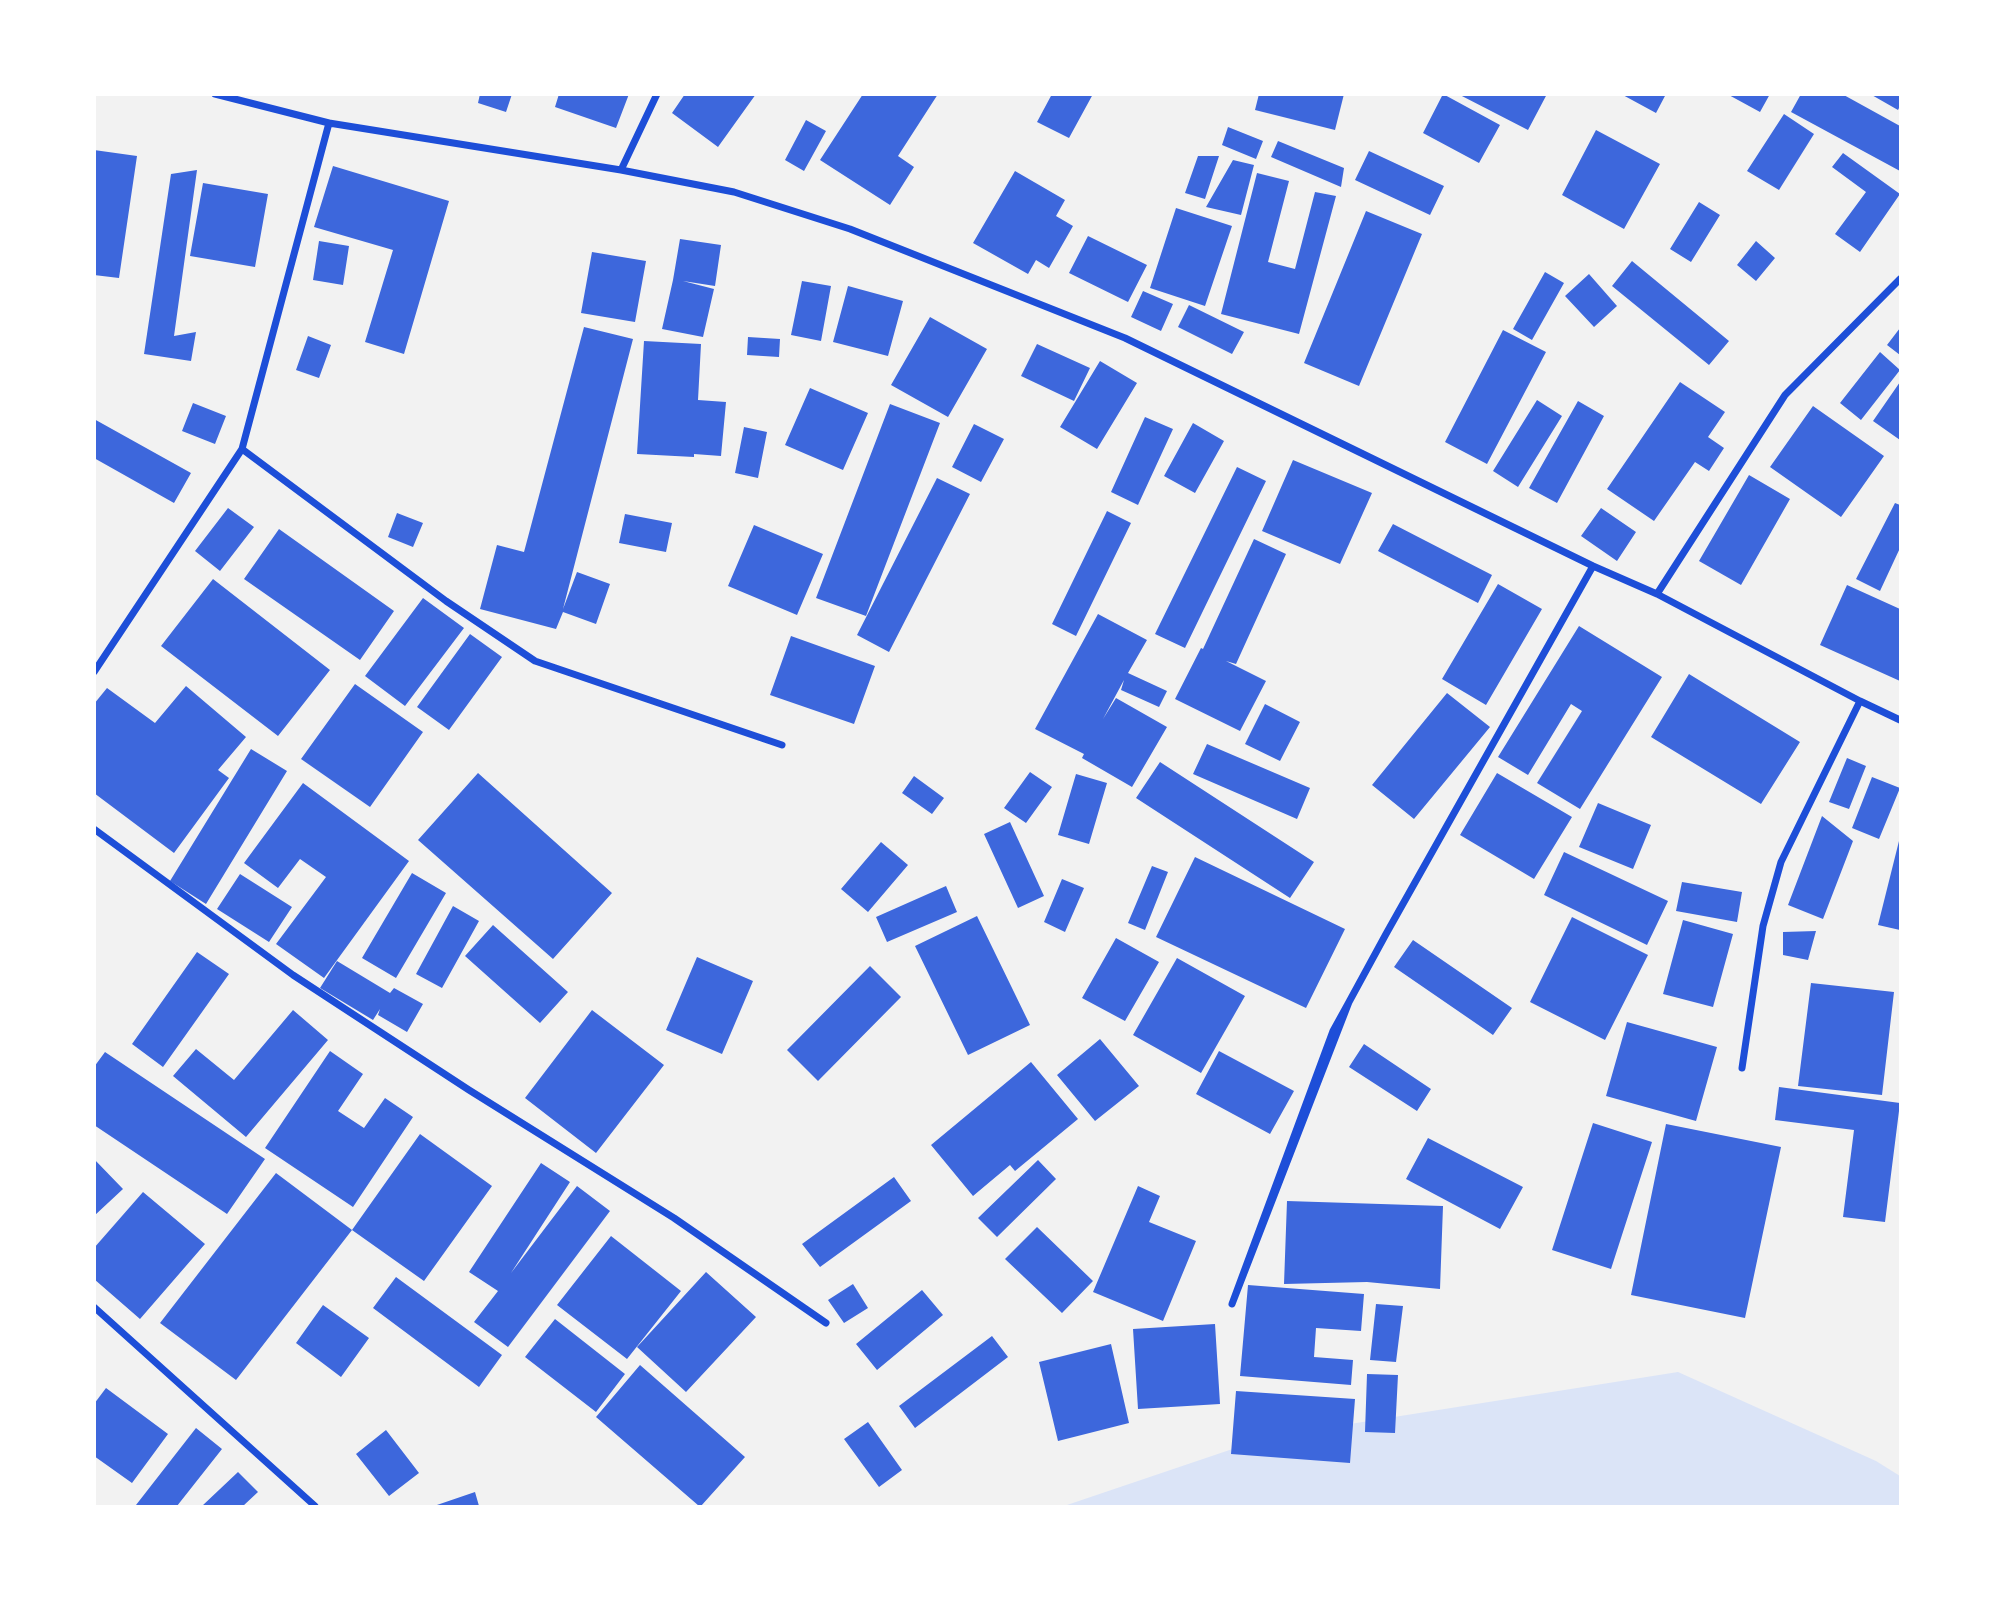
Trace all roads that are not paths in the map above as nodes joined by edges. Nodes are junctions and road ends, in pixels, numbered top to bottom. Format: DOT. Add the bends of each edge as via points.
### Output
graph roads {
  1 [pos="215,94"];
  2 [pos="657,94"];
  3 [pos="329,123"];
  4 [pos="621,170"];
  5 [pos="1900,279"];
  6 [pos="242,449"];
  7 [pos="1593,566"];
  8 [pos="1657,594"];
  9 [pos="94,672"];
  10 [pos="1860,701"];
  11 [pos="1900,720"];
  12 [pos="782,745"];
  13 [pos="94,829"];
  14 [pos="1349,1002"];
  15 [pos="1742,1068"];
  16 [pos="94,1307"];
  17 [pos="826,1323"];
  18 [pos="315,1507"];
  1 -- 3 [label="street"];
  2 -- 4 [label="street"];
  3 -- 4 [label="street"];
  3 -- 6 [label="street"];
  4 -- 7 [label="street" via="734,192 850,229 1125,338"];
  5 -- 8 [label="street" via="1785,395"];
  6 -- 9 [label="street"];
  6 -- 12 [label="street" via="446,601 535,661"];
  7 -- 8 [label="street"];
  7 -- 14 [label="street"];
  8 -- 10 [label="street"];
  10 -- 11 [label="street"];
  10 -- 15 [label="street" via="1781,862 1763,926"];
  13 -- 17 [label="street" via="293,975 674,1218"];
  14 -- 14 [label="street" via="1333,1031 1232,1304 1315,1090"];
  16 -- 18 [label="street"];
}
